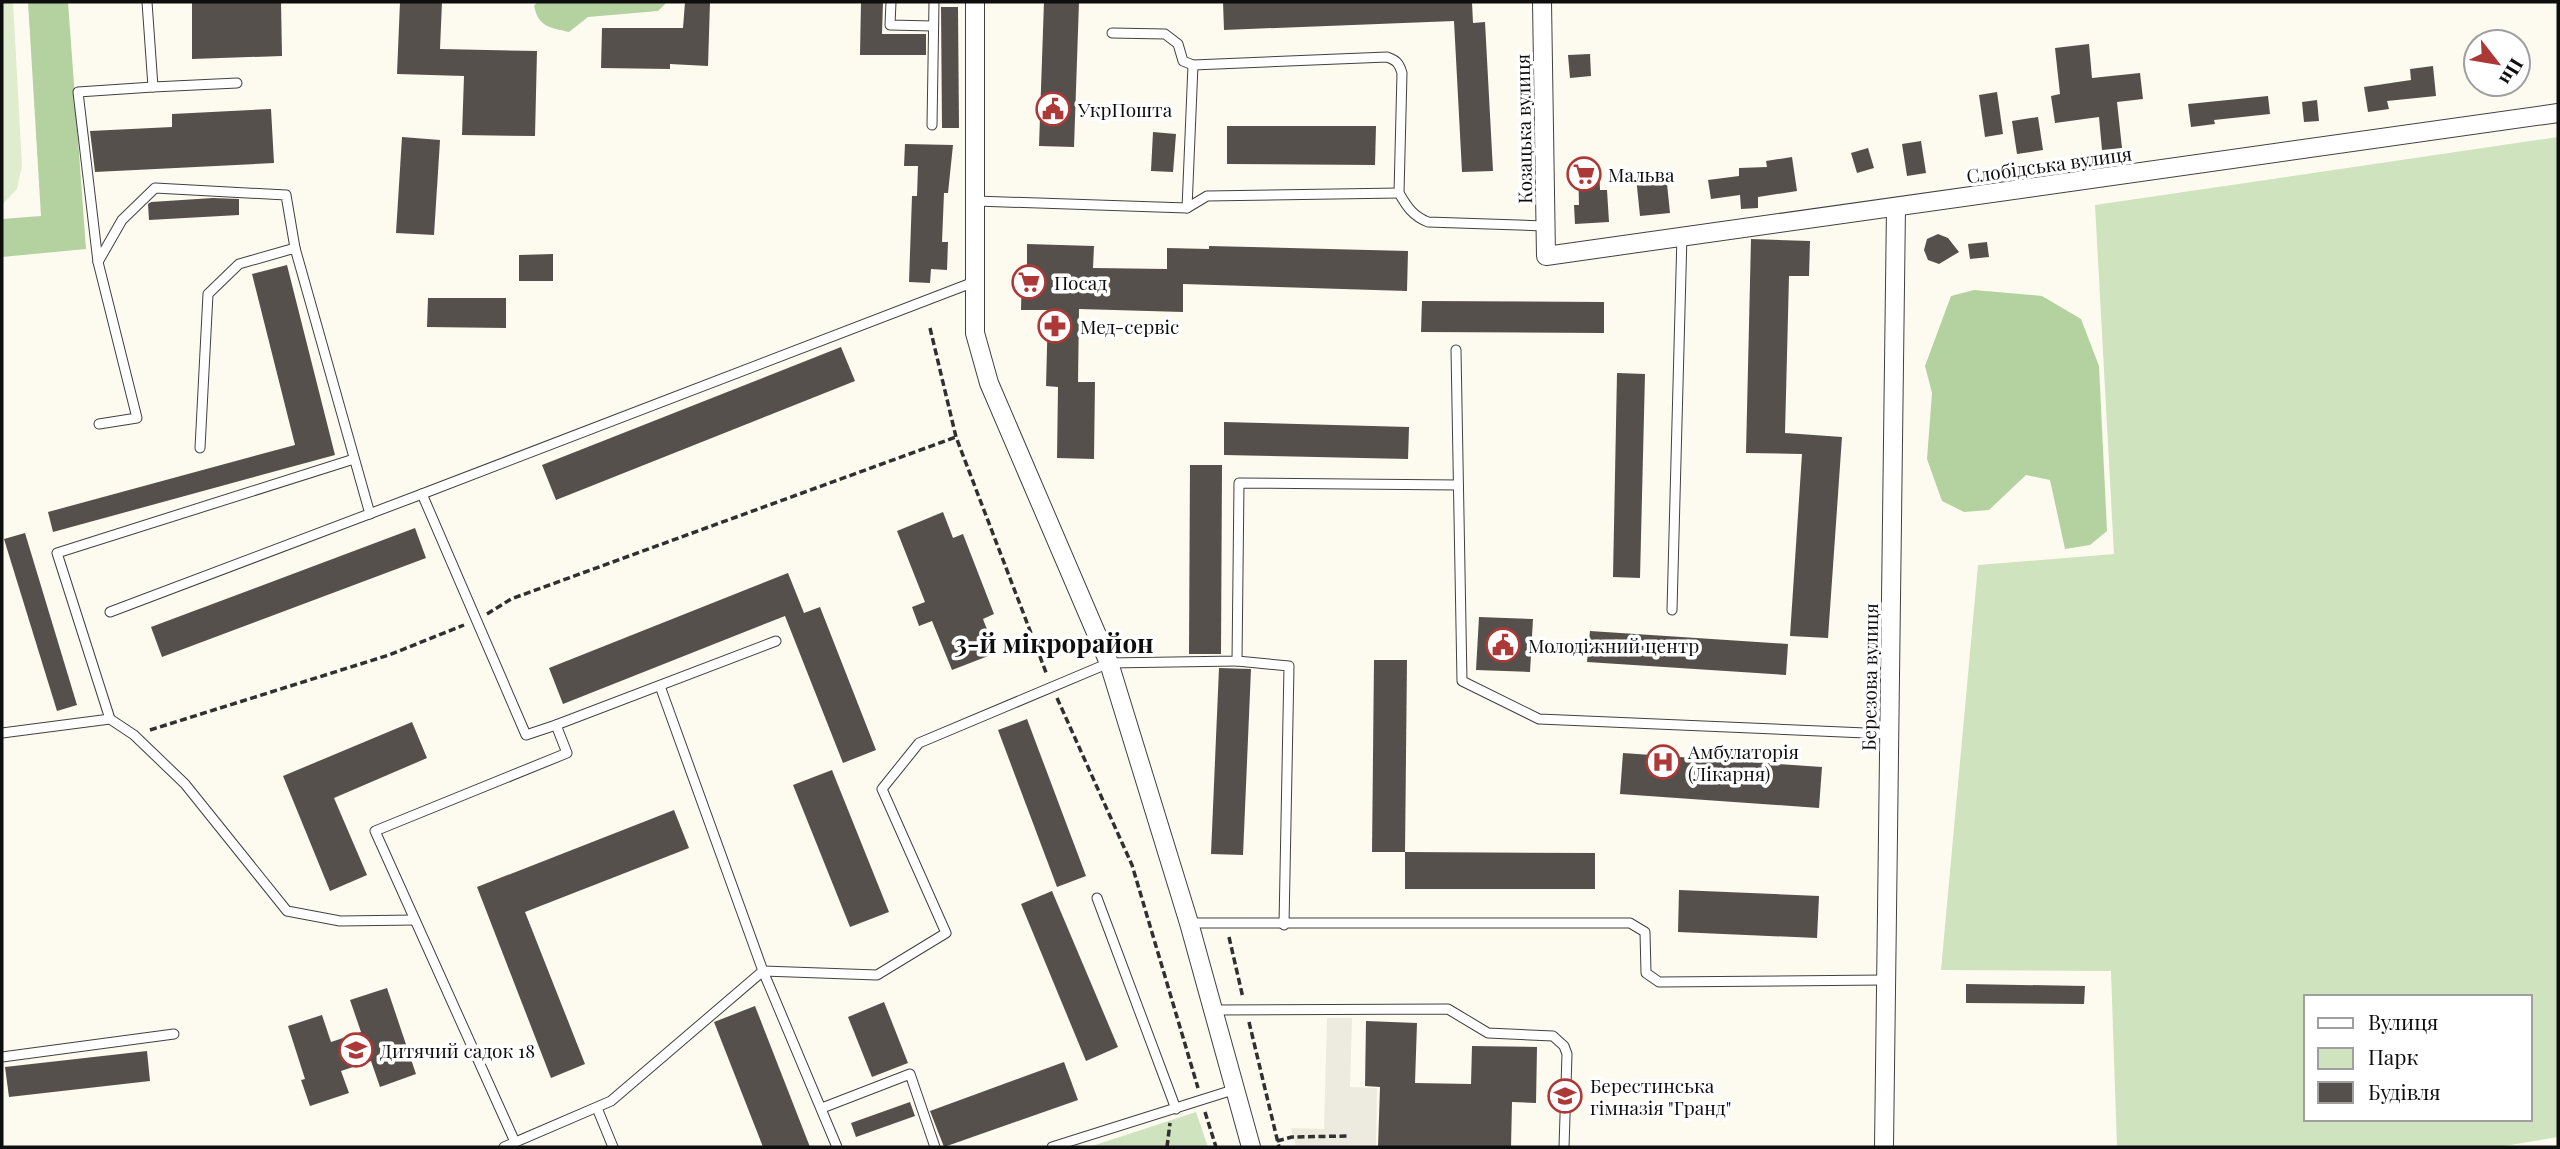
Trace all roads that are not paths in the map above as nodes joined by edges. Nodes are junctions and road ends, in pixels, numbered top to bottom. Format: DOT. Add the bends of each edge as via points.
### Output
graph roads {
  1 [pos="147,2"];
  2 [pos="891,2"];
  3 [pos="934,2"];
  4 [pos="975,2"];
  5 [pos="1542,2"];
  6 [pos="933,26"];
  7 [pos="1112,33"];
  8 [pos="1193,65"];
  9 [pos="237,83"];
  10 [pos="153,87"];
  11 [pos="2558,113"];
  12 [pos="932,125"];
  13 [pos="1399,193"];
  14 [pos="976,201"];
  15 [pos="1896,207"];
  16 [pos="1187,208"];
  17 [pos="1545,226"];
  18 [pos="1682,235"];
  19 [pos="295,248"];
  20 [pos="1546,256"];
  21 [pos="99,262"];
  22 [pos="974,282"];
  23 [pos="1456,350"];
  24 [pos="99,424"];
  25 [pos="200,448"];
  26 [pos="354,459"];
  27 [pos="1458,485"];
  28 [pos="422,494"];
  29 [pos="370,514"];
  30 [pos="1672,610"];
  31 [pos="110,612"];
  32 [pos="776,642"];
  33 [pos="1237,661"];
  34 [pos="1109,663"];
  35 [pos="660,686"];
  36 [pos="110,719"];
  37 [pos="556,725"];
  38 [pos="2,733"];
  39 [pos="1889,734"];
  40 [pos="1097,898"];
  41 [pos="415,920"];
  42 [pos="1189,923"];
  43 [pos="1284,925"];
  44 [pos="763,971"];
  45 [pos="1885,979"];
  46 [pos="1214,1010"];
  47 [pos="174,1034"];
  48 [pos="2,1057"];
  49 [pos="1236,1089"];
  50 [pos="597,1108"];
  51 [pos="822,1108"];
  52 [pos="1174,1110"];
  53 [pos="515,1142"];
  54 [pos="504,1147"];
  55 [pos="613,1147"];
  56 [pos="837,1147"];
  57 [pos="935,1147"];
  58 [pos="1052,1147"];
  59 [pos="1251,1147"];
  60 [pos="1564,1147"];
  61 [pos="1884,1147"];
  1 -- 10 [label="lane"];
  2 -- 6 [label="lane" via="890,25"];
  3 -- 6 [label="lane"];
  4 -- 14 [label="street"];
  5 -- 17 [label="street, Козацька вулиця"];
  6 -- 12 [label="lane"];
  7 -- 8 [label="lane" via="1166,34 1178,44 1183,61"];
  8 -- 13 [label="lane" via="1395,60 1402,73"];
  8 -- 16 [label="lane"];
  9 -- 10 [label="lane"];
  10 -- 21 [label="lane" via="78,92"];
  11 -- 15 [label="street, Слобідська вулиця"];
  13 -- 16 [label="lane" via="1207,197"];
  13 -- 17 [label="lane" via="1408,209 1428,222"];
  14 -- 16 [label="lane"];
  14 -- 22 [label="street"];
  15 -- 18 [label="street, Слобідська вулиця"];
  15 -- 39 [label="street, Березова вулиця"];
  17 -- 20 [label="street, Козацька вулиця"];
  18 -- 20 [label="street, Слобідська вулиця"];
  18 -- 30 [label="lane"];
  19 -- 21 [label="lane" via="286,195 155,188 121,220"];
  19 -- 25 [label="lane" via="239,264 208,294"];
  19 -- 26 [label="lane"];
  21 -- 24 [label="lane" via="137,418"];
  22 -- 28 [label="lane"];
  22 -- 34 [label="street" via="975,333 989,383"];
  23 -- 27 [label="lane"];
  26 -- 29 [label="lane"];
  26 -- 36 [label="lane" via="57,553"];
  27 -- 33 [label="lane" via="1239,483"];
  27 -- 39 [label="lane" via="1462,681 1539,719"];
  28 -- 29 [label="lane"];
  28 -- 37 [label="lane" via="526,735"];
  29 -- 31 [label="lane"];
  32 -- 35 [label="lane"];
  33 -- 34 [label="lane"];
  33 -- 43 [label="lane" via="1289,666"];
  34 -- 42 [label="street"];
  34 -- 44 [label="lane" via="919,743 882,789 946,933 877,975"];
  35 -- 37 [label="lane"];
  35 -- 44 [label="lane"];
  36 -- 38 [label="lane"];
  36 -- 41 [label="lane" via="134,735 185,784 287,911 340,921"];
  37 -- 41 [label="lane" via="567,753 375,831"];
  39 -- 45 [label="street, Березова вулиця"];
  40 -- 52 [label="lane"];
  41 -- 53 [label="lane"];
  42 -- 43 [label="lane"];
  42 -- 46 [label="street"];
  43 -- 45 [label="lane" via="1630,923 1644,932 1646,973 1659,982"];
  44 -- 50 [label="lane" via="611,1101"];
  44 -- 51 [label="lane"];
  45 -- 61 [label="street, Березова вулиця"];
  46 -- 49 [label="street"];
  46 -- 60 [label="lane" via="1448,1009 1488,1033 1553,1036 1567,1054"];
  47 -- 48 [label="lane"];
  49 -- 52 [label="lane"];
  49 -- 59 [label="street"];
  50 -- 53 [label="lane"];
  50 -- 55 [label="lane"];
  51 -- 56 [label="lane"];
  51 -- 57 [label="lane" via="910,1074"];
  52 -- 58 [label="lane"];
  53 -- 54 [label="lane"];
}
